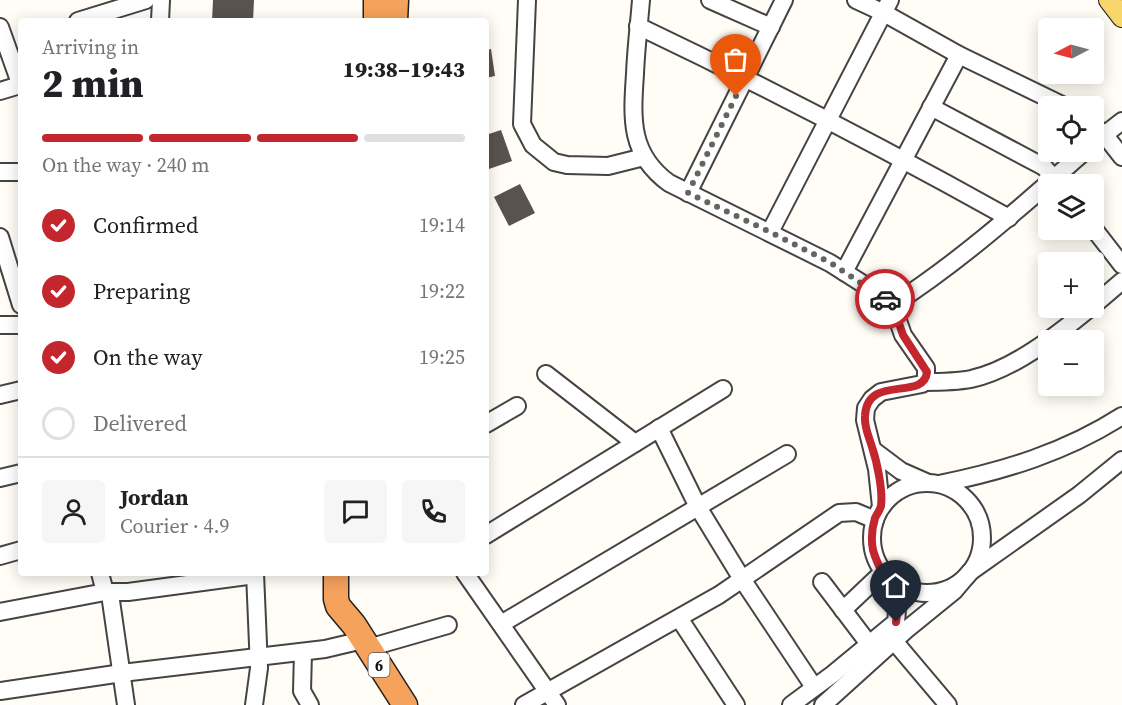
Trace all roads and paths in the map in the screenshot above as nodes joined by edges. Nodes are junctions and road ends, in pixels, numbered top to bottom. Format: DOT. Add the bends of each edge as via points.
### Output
graph roads {
  1 [pos="146,0"];
  2 [pos="161,0"];
  3 [pos="376,0"];
  4 [pos="396,0"];
  5 [pos="526,0"];
  6 [pos="641,0"];
  7 [pos="710,0"];
  8 [pos="784,0"];
  9 [pos="856,0"];
  10 [pos="1109,0"];
  11 [pos="887,6"];
  12 [pos="1122,17"];
  13 [pos="88,18"];
  14 [pos="160,18"];
  15 [pos="376,18"];
  16 [pos="395,18"];
  17 [pos="638,26"];
  18 [pos="0,27"];
  19 [pos="771,27"];
  20 [pos="9,42"];
  21 [pos="959,55"];
  22 [pos="18,74"];
  23 [pos="746,77"];
  24 [pos="18,86"];
  25 [pos="0,91"];
  26 [pos="1043,96"];
  27 [pos="931,107"];
  28 [pos="828,120"];
  29 [pos="1122,121"];
  30 [pos="1104,130"];
  31 [pos="1104,140"];
  32 [pos="644,157"];
  33 [pos="1122,157"];
  34 [pos="904,159"];
  35 [pos="1074,162"];
  36 [pos="0,172"];
  37 [pos="18,172"];
  38 [pos="1050,174"];
  39 [pos="1063,174"];
  40 [pos="688,193"];
  41 [pos="1038,195"];
  42 [pos="1009,218"];
  43 [pos="770,232"];
  44 [pos="0,237"];
  45 [pos="1103,240"];
  46 [pos="1122,265"];
  47 [pos="844,272"];
  48 [pos="1122,281"];
  49 [pos="18,295"];
  50 [pos="1104,296"];
  51 [pos="891,306"];
  52 [pos="1077,318"];
  53 [pos="0,325"];
  54 [pos="18,325"];
  55 [pos="546,374"];
  56 [pos="924,382"];
  57 [pos="723,389"];
  58 [pos="18,391"];
  59 [pos="0,395"];
  60 [pos="517,406"];
  61 [pos="1122,417"];
  62 [pos="489,422"];
  63 [pos="659,428"];
  64 [pos="635,443"];
  65 [pos="873,450"];
  66 [pos="787,454"];
  67 [pos="1122,460"];
  68 [pos="18,474"];
  69 [pos="0,478"];
  70 [pos="933,483"];
  71 [pos="698,507"];
  72 [pos="878,513"];
  73 [pos="489,533"];
  74 [pos="18,551"];
  75 [pos="0,556"];
  76 [pos="883,572"];
  77 [pos="970,572"];
  78 [pos="101,576"];
  79 [pos="239,576"];
  80 [pos="255,576"];
  81 [pos="336,576"];
  82 [pos="352,576"];
  83 [pos="467,576"];
  84 [pos="742,579"];
  85 [pos="822,582"];
  86 [pos="107,593"];
  87 [pos="843,610"];
  88 [pos="0,612"];
  89 [pos="679,618"];
  90 [pos="501,624"];
  91 [pos="448,625"];
  92 [pos="362,638"];
  93 [pos="894,641"];
  94 [pos="869,644"];
  95 [pos="303,652"];
  96 [pos="259,657"];
  97 [pos="122,673"];
  98 [pos="814,687"];
  99 [pos="547,690"];
  100 [pos="0,691"];
  101 [pos="126,705"];
  102 [pos="254,705"];
  103 [pos="310,705"];
  104 [pos="405,705"];
  105 [pos="524,705"];
  106 [pos="557,705"];
  107 [pos="736,705"];
  108 [pos="791,705"];
  109 [pos="823,705"];
  110 [pos="948,705"];
  1 -- 13 [label="street"];
  2 -- 14 [label="street"];
  3 -- 15 [label="highway"];
  4 -- 16 [label="highway"];
  5 -- 32 [label="street" via="522,124 533,145 554,162 567,165 608,166"];
  6 -- 17 [label="street"];
  7 -- 19 [label="street"];
  8 -- 19 [label="street"];
  9 -- 11 [label="street"];
  10 -- 12 [label="main road"];
  11 -- 21 [label="street"];
  11 -- 28 [label="street"];
  17 -- 23 [label="street"];
  17 -- 32 [label="street" via="633,120"];
  18 -- 20 [label="street"];
  19 -- 23 [label="street"];
  20 -- 22 [label="street"];
  21 -- 26 [label="street"];
  21 -- 27 [label="street"];
  23 -- 28 [label="street"];
  23 -- 40 [label="street"];
  24 -- 25 [label="street"];
  27 -- 34 [label="street"];
  27 -- 38 [label="street" via="1044,167"];
  28 -- 34 [label="street"];
  28 -- 43 [label="street"];
  29 -- 30 [label="street"];
  31 -- 33 [label="street"];
  32 -- 40 [label="street" via="662,178"];
  34 -- 42 [label="street"];
  34 -- 47 [label="street"];
  35 -- 39 [label="street"];
  36 -- 37 [label="street"];
  40 -- 43 [label="street"];
  41 -- 42 [label="street"];
  42 -- 51 [label="street" via="932,280"];
  43 -- 47 [label="street"];
  44 -- 49 [label="street"];
  45 -- 46 [label="street"];
  47 -- 51 [label="street"];
  48 -- 50 [label="street"];
  51 -- 56 [label="street" via="903,335 926,368"];
  52 -- 56 [label="street" via="1050,339 992,373 957,381"];
  53 -- 54 [label="street"];
  55 -- 64 [label="street"];
  56 -- 65 [label="street" via="886,390 872,399 865,420"];
  57 -- 63 [label="street"];
  58 -- 59 [label="street"];
  60 -- 62 [label="street"];
  61 -- 70 [label="street" via="1082,440 1038,458 984,475"];
  63 -- 64 [label="street"];
  63 -- 71 [label="street"];
  64 -- 73 [label="street"];
  65 -- 70 [label="street" via="901,471"];
  65 -- 72 [label="street"];
  66 -- 71 [label="street"];
  67 -- 77 [label="street"];
  68 -- 69 [label="street"];
  70 -- 72 [label="street" via="900,489"];
  70 -- 77 [label="street" via="954,490 976,512 982,543"];
  71 -- 84 [label="street"];
  71 -- 90 [label="street"];
  72 -- 76 [label="street" via="872,547"];
  72 -- 84 [label="street" via="839,513"];
  74 -- 75 [label="street"];
  76 -- 77 [label="street" via="910,591 927,593 958,584"];
  76 -- 87 [label="street"];
  76 -- 94 [label="street" via="897,604 896,622"];
  77 -- 93 [label="street" via="954,591"];
  78 -- 86 [label="street"];
  79 -- 86 [label="street"];
  80 -- 96 [label="street"];
  81 -- 92 [label="highway, 6" via="336,599"];
  82 -- 92 [label="highway"];
  83 -- 90 [label="street"];
  84 -- 89 [label="street"];
  84 -- 98 [label="street"];
  85 -- 87 [label="street"];
  86 -- 88 [label="street"];
  86 -- 97 [label="street"];
  87 -- 94 [label="street"];
  89 -- 99 [label="street"];
  89 -- 107 [label="street"];
  90 -- 99 [label="street"];
  91 -- 92 [label="street"];
  92 -- 95 [label="street"];
  92 -- 104 [label="highway, 6"];
  93 -- 109 [label="street"];
  93 -- 110 [label="street"];
  94 -- 98 [label="street"];
  95 -- 96 [label="street"];
  95 -- 103 [label="street" via="302,691"];
  96 -- 97 [label="street"];
  96 -- 102 [label="street"];
  97 -- 100 [label="street"];
  97 -- 101 [label="street"];
  98 -- 108 [label="street"];
  99 -- 105 [label="street"];
  99 -- 106 [label="street"];
}
